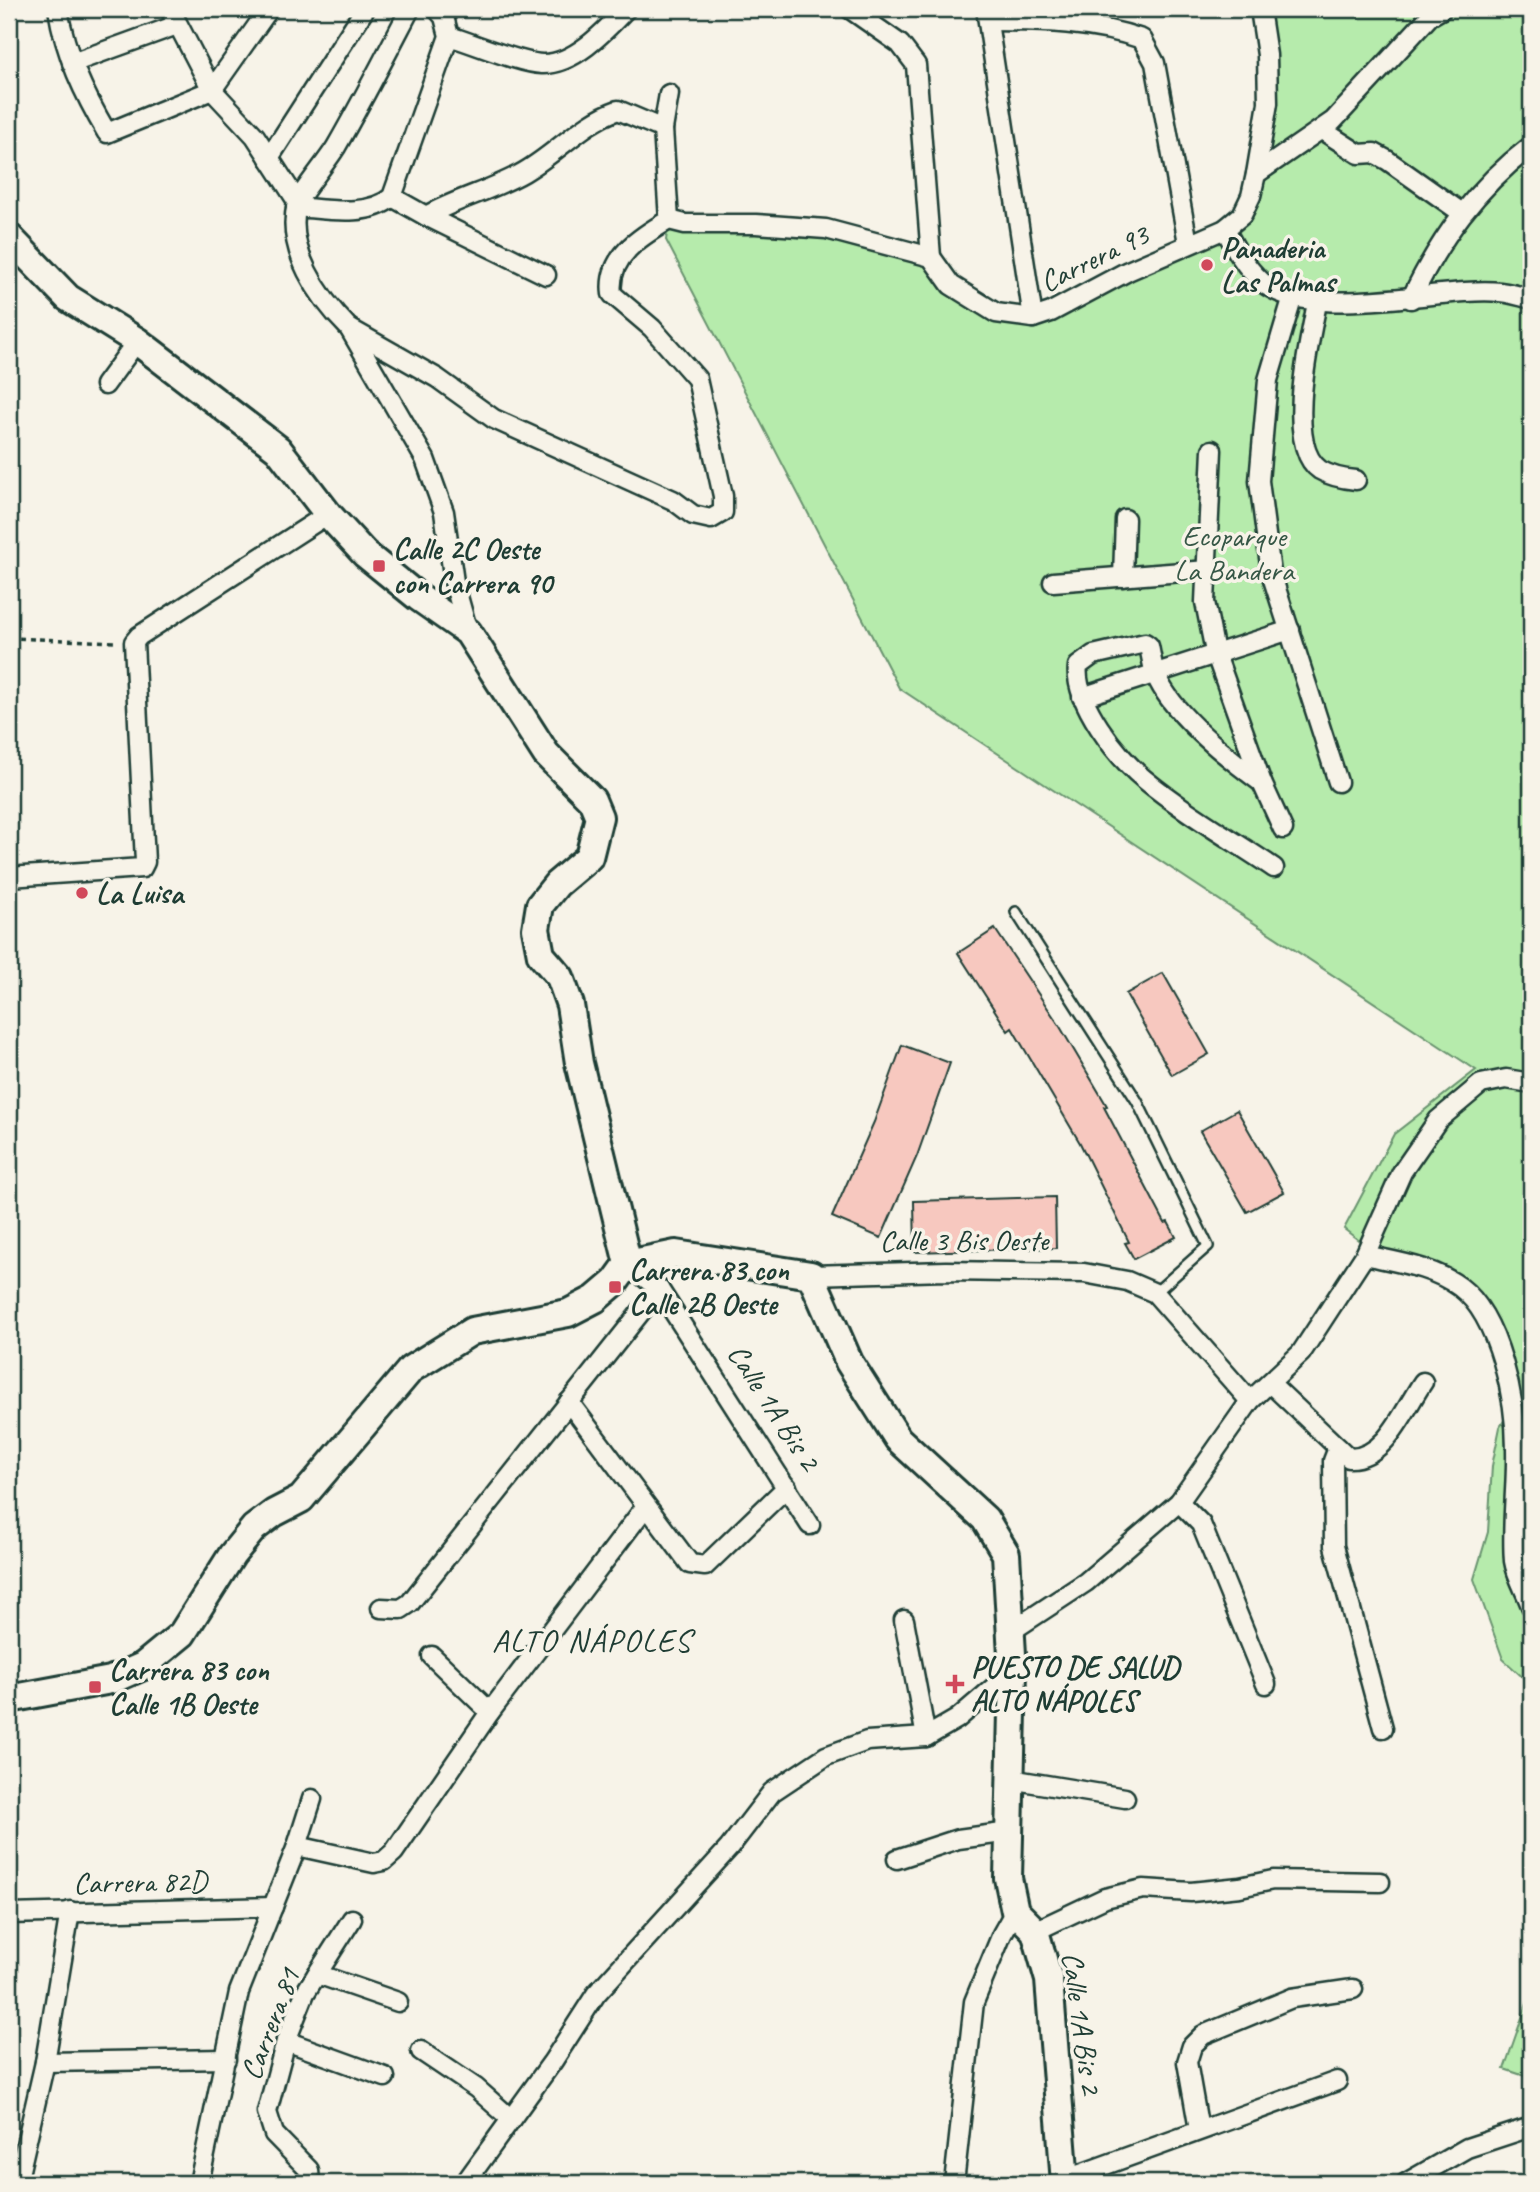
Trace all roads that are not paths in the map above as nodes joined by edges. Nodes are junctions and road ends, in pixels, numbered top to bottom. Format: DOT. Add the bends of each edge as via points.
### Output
graph roads {
  1 [pos="58,9"];
  2 [pos="269,9"];
  3 [pos="365,9"];
  4 [pos="410,9"];
  5 [pos="436,9"];
  6 [pos="626,9"];
  7 [pos="850,9"];
  8 [pos="1260,9"];
  9 [pos="1442,9"];
  10 [pos="988,15"];
  11 [pos="173,17"];
  12 [pos="449,36"];
  13 [pos="72,63"];
  14 [pos="212,90"];
  15 [pos="669,94"];
  16 [pos="663,129"];
  17 [pos="1322,130"];
  18 [pos="1531,146"];
  19 [pos="269,158"];
  20 [pos="1256,174"];
  21 [pos="392,197"];
  22 [pos="297,204"];
  23 [pos="1462,213"];
  24 [pos="426,216"];
  25 [pos="669,220"];
  26 [pos="1225,229"];
  27 [pos="9,237"];
  28 [pos="1188,243"];
  29 [pos="930,257"];
  30 [pos="546,275"];
  31 [pos="1293,296"];
  32 [pos="1318,298"];
  33 [pos="1411,299"];
  34 [pos="1531,299"];
  35 [pos="1033,318"];
  36 [pos="349,328"];
  37 [pos="137,341"];
  38 [pos="105,385"];
  39 [pos="1212,450"];
  40 [pos="1356,480"];
  41 [pos="328,514"];
  42 [pos="1125,519"];
  43 [pos="1208,570"];
  44 [pos="1123,577"];
  45 [pos="1053,582"];
  46 [pos="1290,630"];
  47 [pos="468,632"];
  48 [pos="1215,652"];
  49 [pos="1156,675"];
  50 [pos="1083,697"];
  51 [pos="1338,782"];
  52 [pos="1262,783"];
  53 [pos="1283,829"];
  54 [pos="1274,868"];
  55 [pos="9,877"];
  56 [pos="1016,912"];
  57 [pos="1531,1083"];
  58 [pos="1365,1255"];
  59 [pos="628,1264"];
  60 [pos="811,1275"];
  61 [pos="659,1289"];
  62 [pos="1155,1293"];
  63 [pos="1423,1381"];
  64 [pos="1270,1384"];
  65 [pos="1250,1401"];
  66 [pos="569,1402"];
  67 [pos="1338,1448"];
  68 [pos="787,1487"];
  69 [pos="1179,1502"];
  70 [pos="646,1506"];
  71 [pos="810,1525"];
  72 [pos="1531,1606"];
  73 [pos="381,1608"];
  74 [pos="904,1620"];
  75 [pos="1013,1630"];
  76 [pos="432,1657"];
  77 [pos="1013,1671"];
  78 [pos="1266,1684"];
  79 [pos="9,1699"];
  80 [pos="490,1712"];
  81 [pos="1383,1728"];
  82 [pos="926,1737"];
  83 [pos="1010,1779"];
  84 [pos="1125,1798"];
  85 [pos="312,1799"];
  86 [pos="1010,1832"];
  87 [pos="297,1846"];
  88 [pos="897,1858"];
  89 [pos="1380,1882"];
  90 [pos="273,1907"];
  91 [pos="70,1911"];
  92 [pos="1015,1911"];
  93 [pos="9,1914"];
  94 [pos="352,1919"];
  95 [pos="1035,1931"];
  96 [pos="317,1974"];
  97 [pos="1353,1989"];
  98 [pos="398,2002"];
  99 [pos="286,2041"];
  100 [pos="421,2051"];
  101 [pos="226,2059"];
  102 [pos="45,2062"];
  103 [pos="385,2077"];
  104 [pos="1337,2081"];
  105 [pos="511,2119"];
  106 [pos="1531,2127"];
  107 [pos="1199,2130"];
  108 [pos="1065,2182"];
  109 [pos="17,2183"];
  110 [pos="199,2183"];
  111 [pos="310,2183"];
  112 [pos="465,2183"];
  113 [pos="954,2183"];
  114 [pos="1406,2183"];
  1 -- 13 [label="street"];
  2 -- 14 [label="street"];
  3 -- 19 [label="street"];
  4 -- 22 [label="street" via="336,148"];
  5 -- 12 [label="street" via="444,17"];
  6 -- 12 [label="street" via="604,32 562,61 542,64"];
  7 -- 29 [label="street" via="900,44 916,65"];
  8 -- 20 [label="street, Carrera 93" via="1268,103"];
  9 -- 17 [label="street" via="1430,16"];
  10 -- 28 [label="street" via="1118,30 1142,39 1155,63"];
  10 -- 35 [label="street"];
  11 -- 13 [label="street"];
  11 -- 14 [label="street"];
  12 -- 21 [label="street"];
  13 -- 14 [label="street" via="86,99 107,133"];
  14 -- 19 [label="street"];
  15 -- 16 [label="street"];
  16 -- 24 [label="street" via="618,110 602,116 527,171"];
  16 -- 25 [label="street"];
  17 -- 20 [label="street"];
  17 -- 23 [label="street" via="1359,154 1374,153 1387,160"];
  18 -- 23 [label="street"];
  19 -- 22 [label="street"];
  20 -- 26 [label="street, Carrera 93" via="1242,215"];
  21 -- 22 [label="street" via="359,210"];
  21 -- 24 [label="street"];
  22 -- 36 [label="street" via="299,254 335,314"];
  23 -- 33 [label="street" via="1434,252"];
  24 -- 30 [label="street"];
  25 -- 29 [label="street" via="826,229"];
  25 -- 36 [label="street" via="637,239 615,267 612,294 652,328 697,379 723,496 723,512 711,519 693,515 662,495 494,419 437,378"];
  26 -- 28 [label="street, Carrera 93"];
  26 -- 31 [label="street" via="1246,265 1264,284"];
  27 -- 37 [label="street" via="68,298"];
  28 -- 35 [label="street, Carrera 93"];
  29 -- 35 [label="street, Carrera 93" via="951,285 996,313"];
  31 -- 32 [label="street"];
  31 -- 46 [label="street" via="1268,380 1259,481 1271,573"];
  32 -- 33 [label="street"];
  32 -- 40 [label="street" via="1303,385 1306,450 1319,469"];
  33 -- 34 [label="street" via="1499,292"];
  36 -- 47 [label="street" via="425,459 444,512 454,583"];
  37 -- 38 [label="street"];
  37 -- 41 [label="street" via="278,449"];
  39 -- 43 [label="street"];
  41 -- 47 [label="street" via="365,554"];
  41 -- 55 [label="street" via="134,642 142,868"];
  42 -- 44 [label="street"];
  43 -- 44 [label="street"];
  43 -- 48 [label="street" via="1205,601"];
  44 -- 45 [label="street"];
  46 -- 48 [label="street"];
  46 -- 51 [label="street"];
  47 -- 59 [label="street" via="546,754 592,800 599,817 589,857 540,905 536,929 541,955 560,977 570,1005 579,1063"];
  48 -- 49 [label="street"];
  48 -- 52 [label="street"];
  49 -- 50 [label="street"];
  49 -- 50 [label="street" via="1145,643 1093,655 1078,666"];
  49 -- 52 [label="street" via="1178,710"];
  50 -- 54 [label="street" via="1119,752 1143,778"];
  52 -- 53 [label="street"];
  56 -- 62 [label="lane" via="1137,1101 1208,1246"];
  57 -- 58 [label="street" via="1506,1079 1481,1084 1438,1120 1402,1172"];
  58 -- 64 [label="street" via="1301,1353"];
  58 -- 72 [label="street" via="1416,1266 1460,1287 1478,1306 1494,1335 1510,1391 1517,1446 1514,1563"];
  59 -- 60 [label="street, Calle 3 Bis Oeste" via="676,1254"];
  59 -- 61 [label="street, Calle 1A Bis 2"];
  59 -- 79 [label="street" via="595,1299 568,1313 472,1331 411,1369 301,1499 254,1528 182,1634 143,1666 111,1680"];
  60 -- 62 [label="street, Calle 3 Bis Oeste" via="1084,1273 1127,1281"];
  60 -- 75 [label="street" via="849,1362 898,1439 985,1519 1006,1554"];
  61 -- 66 [label="street"];
  61 -- 68 [label="street, Calle 1A Bis 2"];
  62 -- 65 [label="street, Calle 3 Bis Oeste"];
  63 -- 67 [label="street" via="1377,1450 1349,1458"];
  64 -- 65 [label="street"];
  64 -- 67 [label="street"];
  65 -- 69 [label="street"];
  66 -- 70 [label="street"];
  66 -- 73 [label="street" via="410,1603"];
  67 -- 81 [label="street" via="1333,1461 1334,1546"];
  68 -- 70 [label="street" via="705,1566 690,1564"];
  68 -- 71 [label="street, Calle 1A Bis 2"];
  69 -- 75 [label="street" via="1086,1582"];
  69 -- 78 [label="street" via="1201,1524"];
  70 -- 80 [label="street"];
  74 -- 82 [label="street"];
  75 -- 77 [label="street"];
  76 -- 80 [label="street"];
  77 -- 82 [label="street" via="957,1719"];
  77 -- 83 [label="street"];
  80 -- 87 [label="street" via="384,1861 374,1863"];
  82 -- 105 [label="street" via="867,1741 847,1748 826,1756 772,1792 729,1848 596,1994"];
  83 -- 84 [label="street"];
  83 -- 86 [label="street"];
  85 -- 87 [label="street"];
  86 -- 88 [label="street" via="958,1839"];
  86 -- 92 [label="street" via="1009,1878"];
  87 -- 90 [label="street"];
  89 -- 95 [label="street" via="1273,1880 1191,1892 1143,1889 1105,1898"];
  90 -- 91 [label="street, Carrera 82D"];
  90 -- 101 [label="street" via="239,1992"];
  91 -- 93 [label="street, Carrera 82D"];
  91 -- 102 [label="street"];
  92 -- 95 [label="street, Calle 1A Bis 2"];
  92 -- 113 [label="street" via="974,2002"];
  94 -- 96 [label="street, Carrera 81"];
  95 -- 108 [label="street, Calle 1A Bis 2" via="1053,2009"];
  96 -- 98 [label="street"];
  96 -- 99 [label="street, Carrera 81"];
  97 -- 107 [label="street" via="1292,1998 1203,2035 1192,2046 1187,2062"];
  99 -- 103 [label="street"];
  99 -- 111 [label="street, Carrera 81" via="267,2112 274,2134 309,2169"];
  100 -- 105 [label="street" via="476,2088"];
  101 -- 102 [label="street"];
  101 -- 110 [label="street"];
  102 -- 109 [label="street"];
  104 -- 107 [label="street"];
  105 -- 112 [label="street"];
  106 -- 114 [label="street" via="1467,2148"];
  107 -- 108 [label="street"];
}
